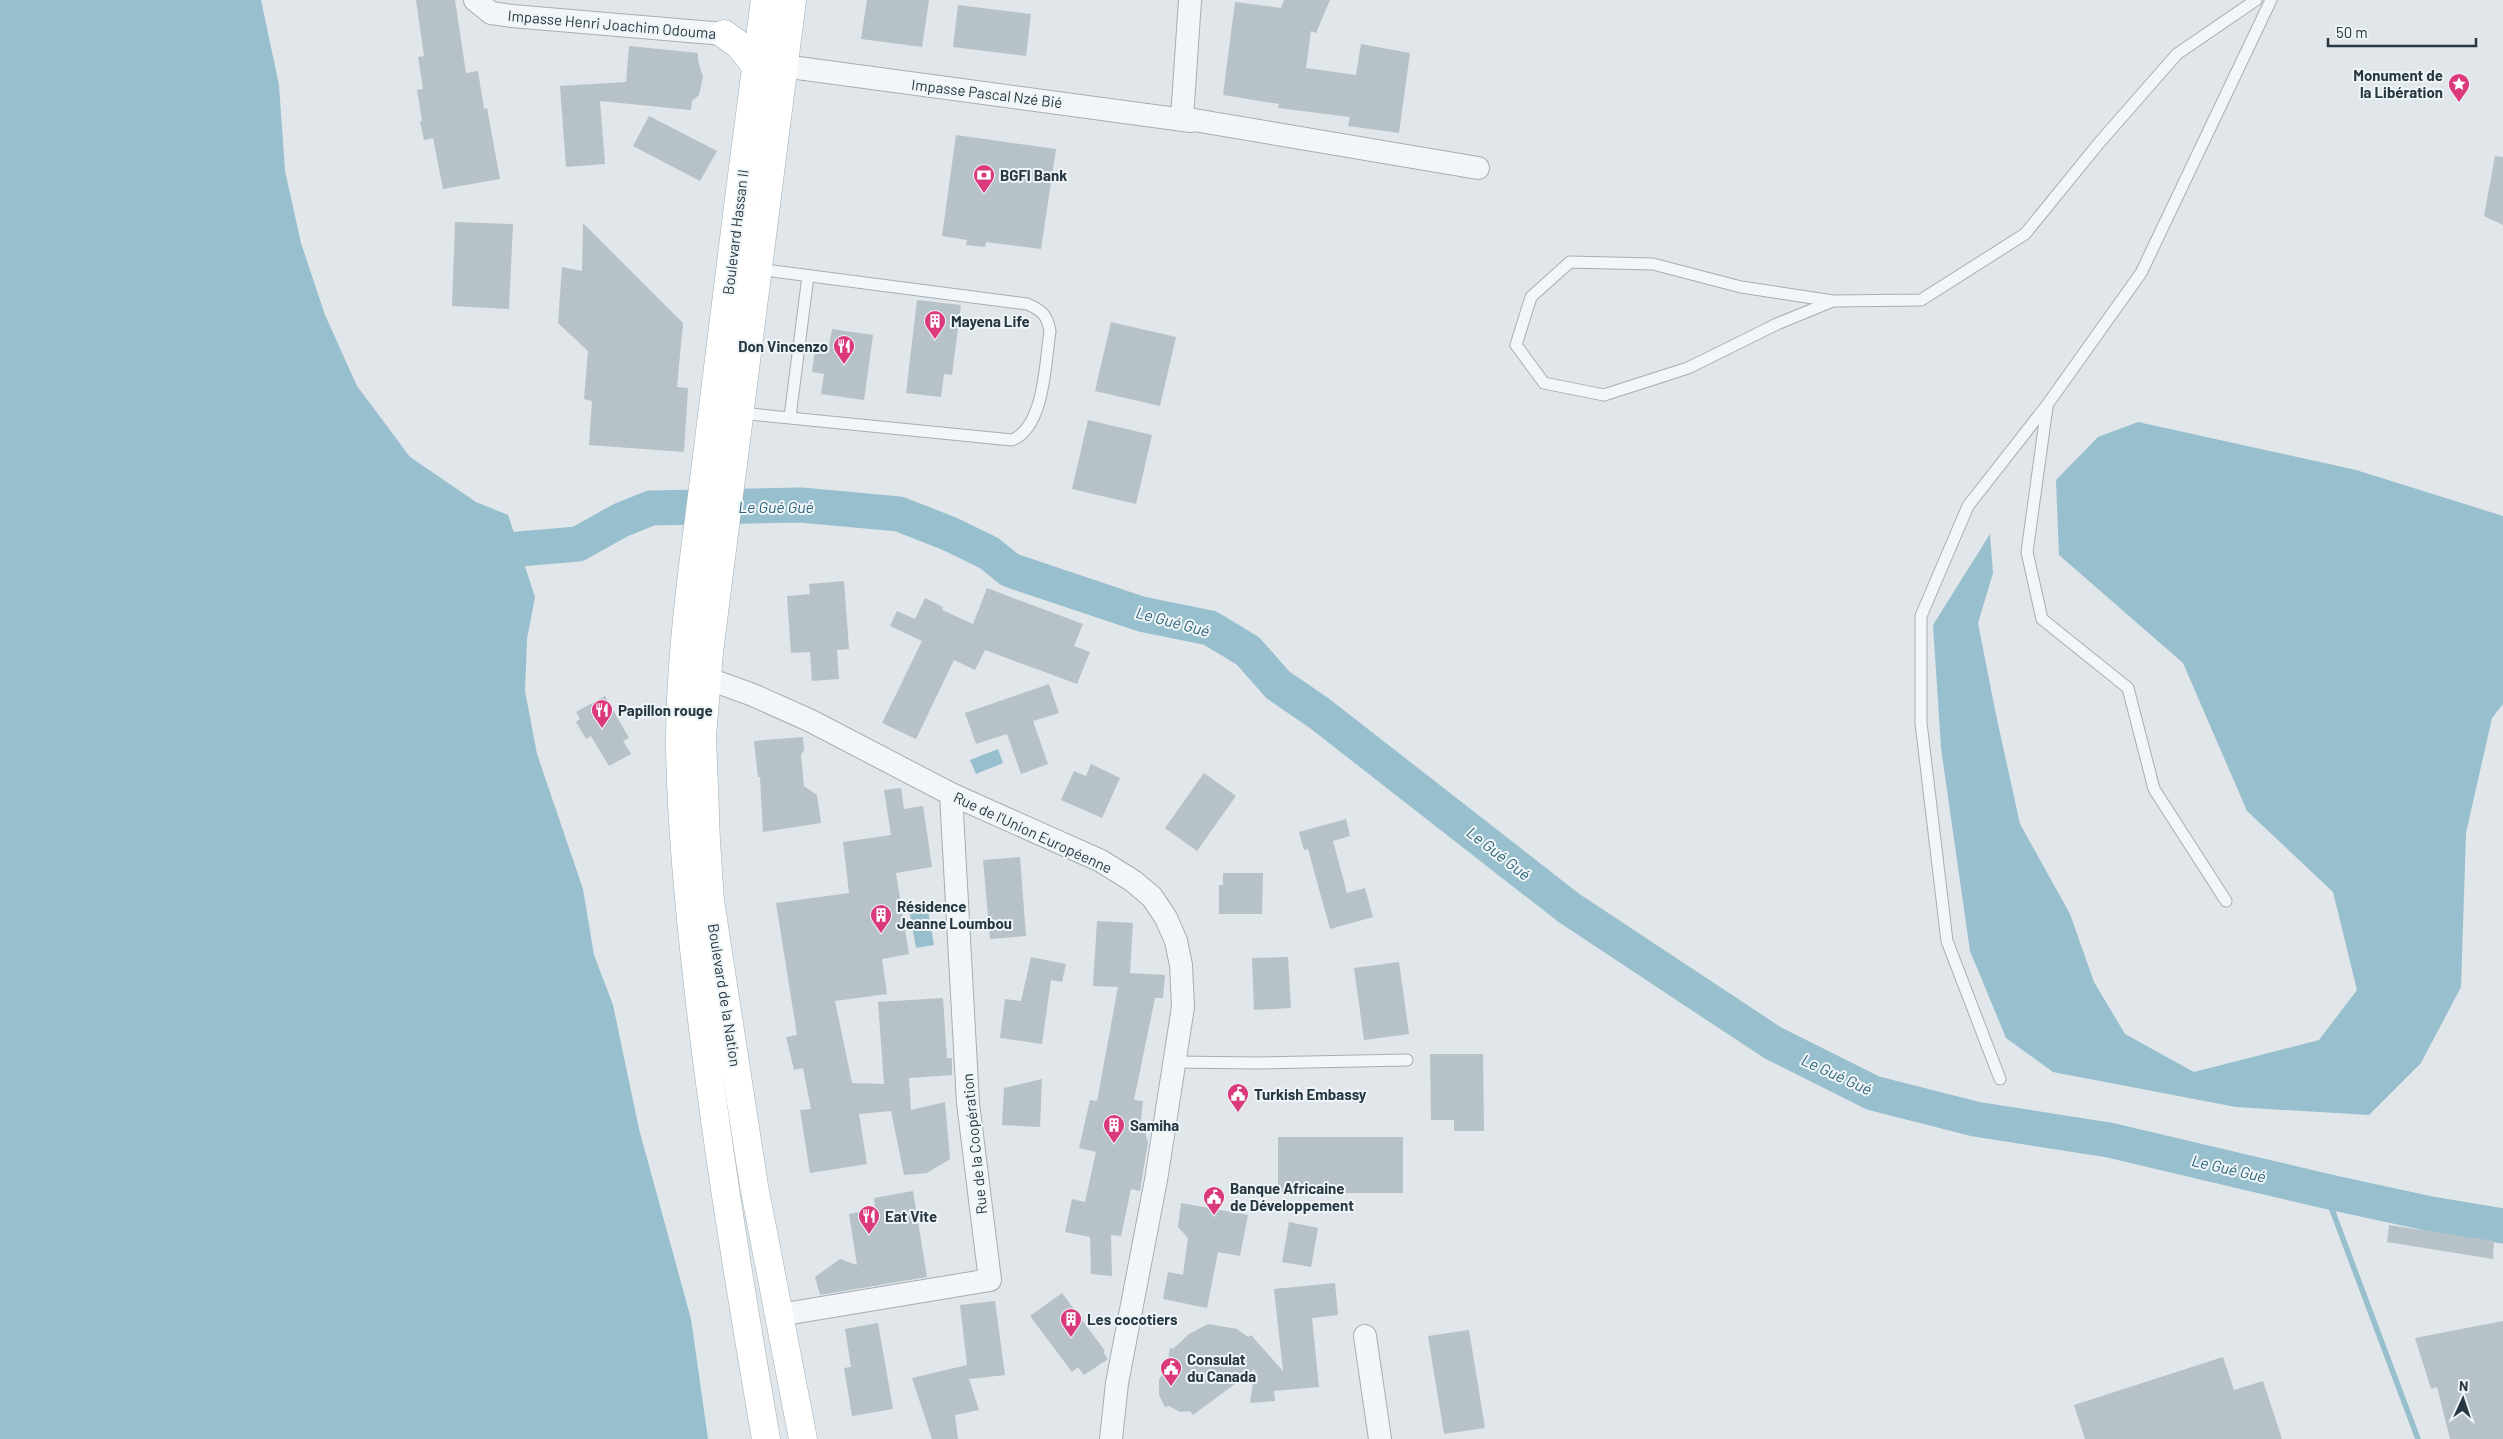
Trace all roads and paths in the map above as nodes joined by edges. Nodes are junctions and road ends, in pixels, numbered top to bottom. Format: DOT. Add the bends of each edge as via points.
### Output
graph roads {
  1 [pos="475,0"];
  2 [pos="792,0"];
  3 [pos="1190,0"];
  4 [pos="2256,0"];
  5 [pos="2271,0"];
  6 [pos="764,7"];
  7 [pos="724,34"];
  8 [pos="770,66"];
  9 [pos="1186,119"];
  10 [pos="1478,168"];
  11 [pos="757,268"];
  12 [pos="808,276"];
  13 [pos="1833,301"];
  14 [pos="2047,405"];
  15 [pos="739,412"];
  16 [pos="790,417"];
  17 [pos="722,547"];
  18 [pos="694,559"];
  19 [pos="706,678"];
  20 [pos="952,794"];
  21 [pos="2226,901"];
  22 [pos="1408,1060"];
  23 [pos="1176,1062"];
  24 [pos="2000,1079"];
  25 [pos="779,1315"];
  26 [pos="1365,1336"];
  27 [pos="766,1439"];
  28 [pos="803,1439"];
  29 [pos="1111,1439"];
  30 [pos="1380,1439"];
  1 -- 7 [label="street, Impasse Henri Joachim Odouma" via="491,13 512,16"];
  2 -- 8 [label="main road, Boulevard Hassan II"];
  3 -- 9 [label="street"];
  4 -- 13 [label="lane" via="2177,54 2025,234 1921,300"];
  5 -- 14 [label="lane" via="2141,272"];
  6 -- 7 [label="main road" via="750,24"];
  6 -- 8 [label="main road, Boulevard Hassan II"];
  7 -- 8 [label="main road"];
  8 -- 9 [label="street, Impasse Pascal Nzé Bié"];
  8 -- 11 [label="main road, Boulevard Hassan II"];
  8 -- 18 [label="main road, Boulevard Hassan II"];
  9 -- 10 [label="street, Impasse Pascal Nzé Bié"];
  11 -- 12 [label="lane"];
  11 -- 15 [label="main road, Boulevard Hassan II"];
  12 -- 16 [label="lane"];
  12 -- 16 [label="lane" via="1027,304 1040,309 1048,318 1050,331 1037,412 1022,436 1012,440"];
  13 -- 13 [label="lane" via="1741,287 1653,264 1570,262 1531,297 1516,345 1544,383 1604,395 1688,368 1777,324"];
  14 -- 21 [label="lane" via="2027,552 2042,619 2128,688 2154,789"];
  14 -- 24 [label="lane" via="1968,506 1921,616 1921,723 1947,941"];
  15 -- 16 [label="lane"];
  15 -- 17 [label="main road, Boulevard Hassan II"];
  17 -- 19 [label="main road, Boulevard de la Nation"];
  18 -- 27 [label="main road, Boulevard de la Nation" via="680,727 690,917 706,1055"];
  19 -- 20 [label="street, Rue de l'Union Européenne" via="810,720"];
  19 -- 25 [label="main road, Boulevard de la Nation" via="703,760 710,900 754,1186"];
  20 -- 23 [label="street, Rue de l'Union Européenne" via="1101,861 1134,881 1152,897 1176,941 1181,965 1183,1006"];
  20 -- 25 [label="street, Rue de la Coopération" via="968,1103 990,1280"];
  22 -- 23 [label="lane"];
  23 -- 29 [label="street, Rue de l'Union Européenne" via="1117,1383"];
  25 -- 28 [label="main road, Boulevard de la Nation"];
  26 -- 30 [label="street"];
}
